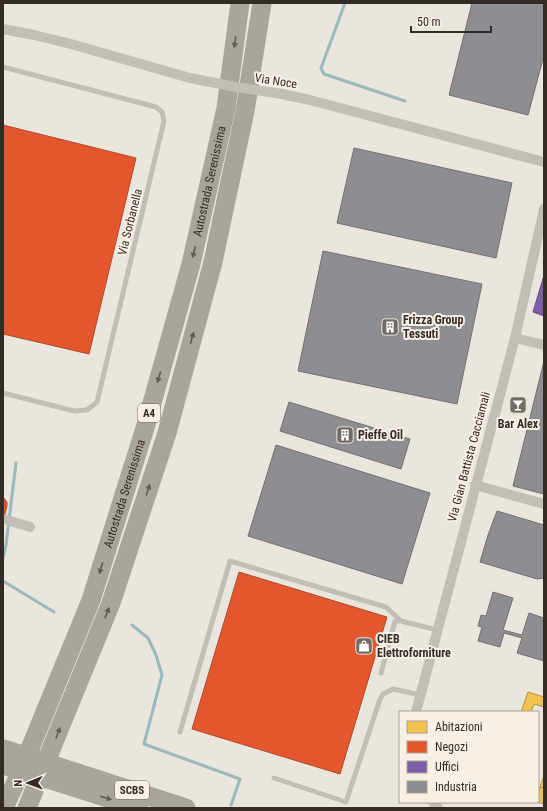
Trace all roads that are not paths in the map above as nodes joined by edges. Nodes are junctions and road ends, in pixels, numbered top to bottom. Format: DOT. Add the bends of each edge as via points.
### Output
graph roads {
  1 [pos="240,3"];
  2 [pos="262,3"];
  3 [pos="3,29"];
  4 [pos="3,67"];
  5 [pos="544,162"];
  6 [pos="544,209"];
  7 [pos="515,338"];
  8 [pos="544,345"];
  9 [pos="3,393"];
  10 [pos="475,485"];
  11 [pos="544,504"];
  12 [pos="4,519"];
  13 [pos="30,527"];
  14 [pos="401,621"];
  15 [pos="437,630"];
  16 [pos="381,673"];
  17 [pos="420,695"];
  18 [pos="416,711"];
  19 [pos="180,732"];
  20 [pos="3,754"];
  21 [pos="274,778"];
  22 [pos="75,780"];
  23 [pos="4,808"];
  24 [pos="27,808"];
  25 [pos="139,808"];
  26 [pos="186,808"];
  1 -- 23 [label="highway, Autostrada Serenissima / A4, one-way" via="226,108 193,256 145,428 91,600"];
  24 -- 2 [label="highway, Autostrada Serenissima / A4, one-way" via="111,604 167,433 213,262 245,111"];
  3 -- 5 [label="street, Via Noce, bridge" via="71,44 190,78 325,104"];
  4 -- 9 [label="lane, Via Sorbanella" via="156,107 162,112 164,121 96,402 87,410 74,411"];
  6 -- 7 [label="street, Via Gian Battista Cacciamali"];
  7 -- 8 [label="street"];
  7 -- 10 [label="street, Via Gian Battista Cacciamali"];
  10 -- 11 [label="street"];
  10 -- 15 [label="street, Via Gian Battista Cacciamali"];
  12 -- 13 [label="street"];
  14 -- 15 [label="lane"];
  14 -- 16 [label="lane" via="395,621"];
  14 -- 19 [label="lane" via="386,607 230,561"];
  15 -- 17 [label="street, Via Gian Battista Cacciamali"];
  17 -- 18 [label="street, Via Gian Battista Cacciamali"];
  17 -- 21 [label="lane" via="393,689 383,694 346,802"];
  20 -- 22 [label="highway, SCBS, bridge"];
  22 -- 25 [label="highway, SCBS, one-way"];
  22 -- 26 [label="highway, SCBS"];
}
